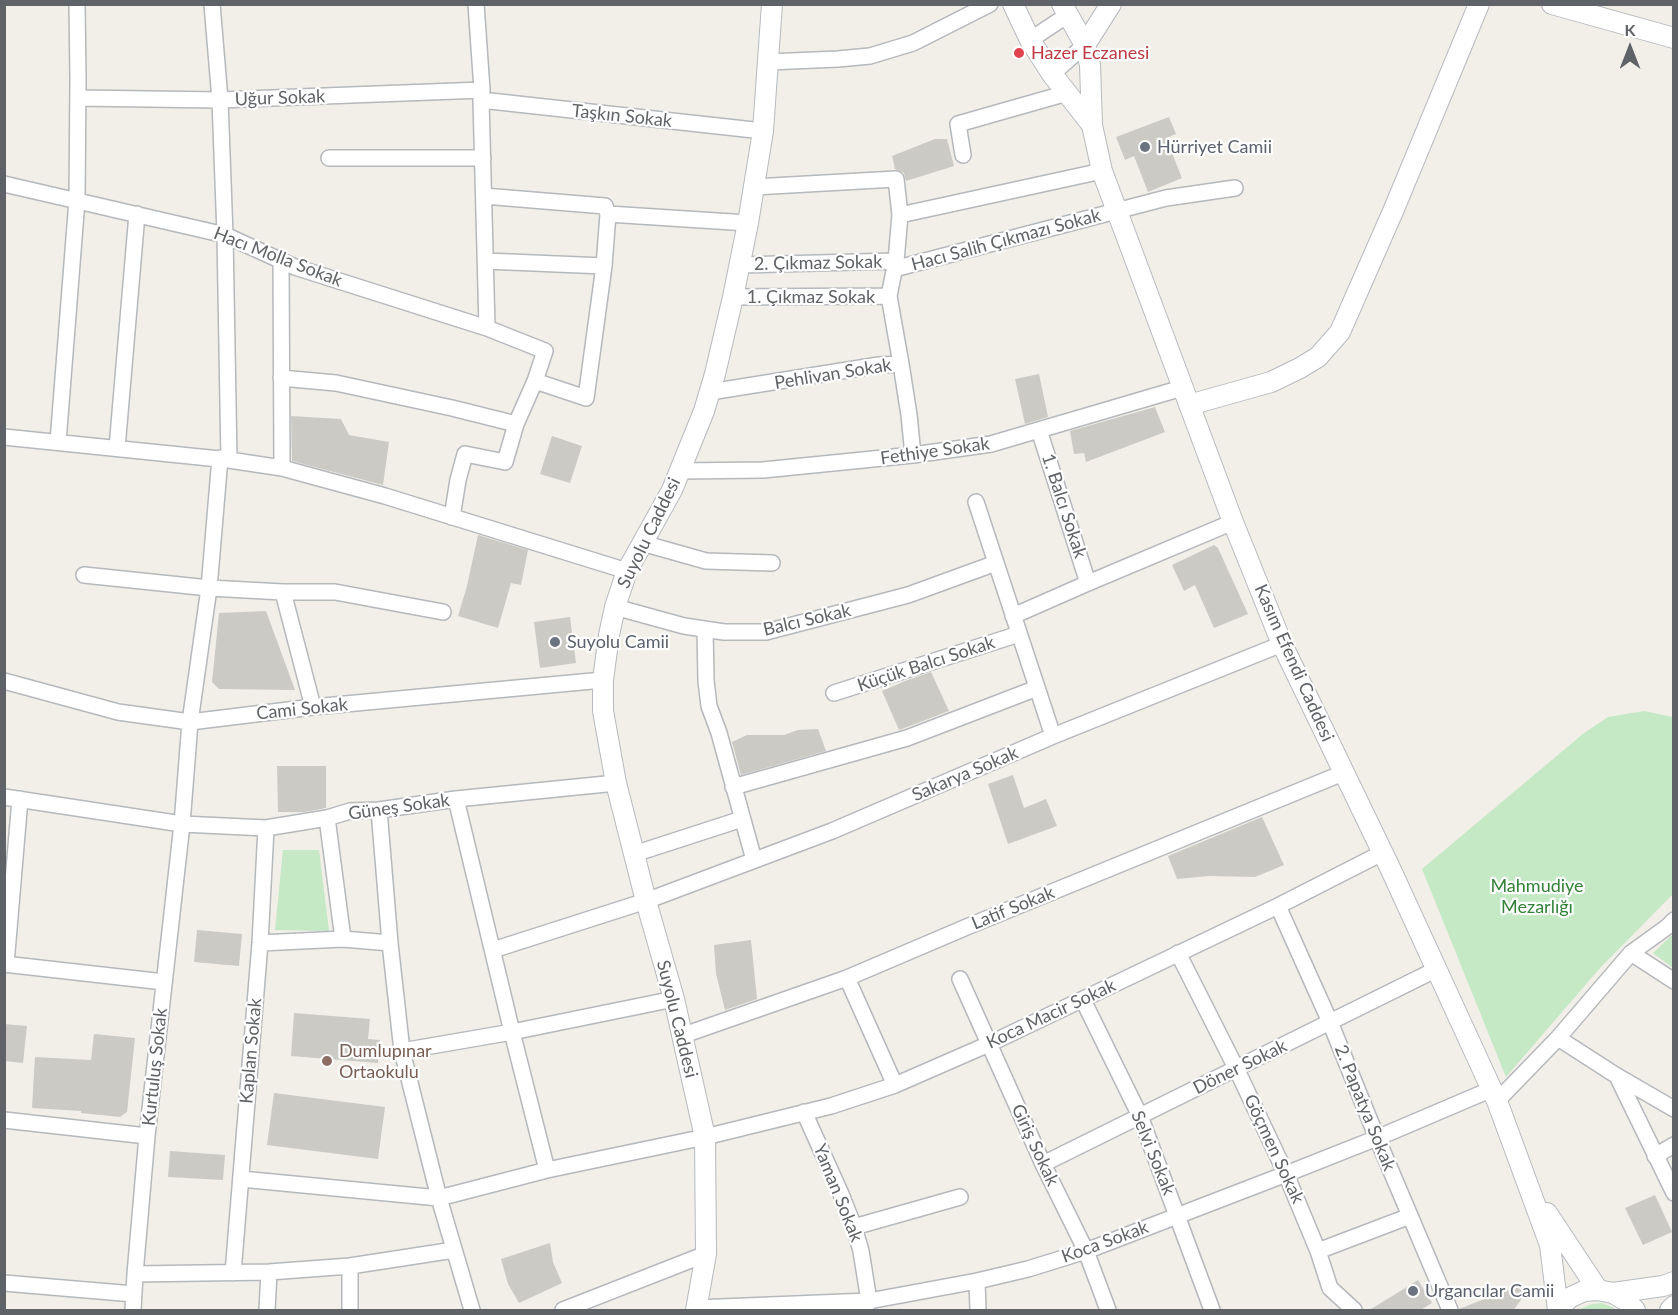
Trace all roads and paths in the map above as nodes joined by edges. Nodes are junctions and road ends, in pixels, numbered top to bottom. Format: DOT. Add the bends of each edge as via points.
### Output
graph roads {
  1 [pos="76,4"];
  2 [pos="212,4"];
  3 [pos="476,4"];
  4 [pos="772,4"];
  5 [pos="990,4"];
  6 [pos="1013,4"];
  7 [pos="1111,4"];
  8 [pos="1479,4"];
  9 [pos="1552,4"];
  10 [pos="1070,8"];
  11 [pos="1674,38"];
  12 [pos="1030,40"];
  13 [pos="1085,45"];
  14 [pos="768,62"];
  15 [pos="1052,74"];
  16 [pos="1067,93"];
  17 [pos="481,95"];
  18 [pos="78,98"];
  19 [pos="220,100"];
  20 [pos="1092,125"];
  21 [pos="763,131"];
  22 [pos="963,155"];
  23 [pos="329,158"];
  24 [pos="483,158"];
  25 [pos="1102,171"];
  26 [pos="4,184"];
  27 [pos="754,187"];
  28 [pos="1235,188"];
  29 [pos="484,196"];
  30 [pos="77,200"];
  31 [pos="1118,211"];
  32 [pos="137,214"];
  33 [pos="608,214"];
  34 [pos="900,215"];
  35 [pos="748,223"];
  36 [pos="225,235"];
  37 [pos="281,260"];
  38 [pos="486,261"];
  39 [pos="740,265"];
  40 [pos="895,265"];
  41 [pos="604,266"];
  42 [pos="889,296"];
  43 [pos="733,297"];
  44 [pos="487,328"];
  45 [pos="901,364"];
  46 [pos="282,378"];
  47 [pos="534,381"];
  48 [pos="710,392"];
  49 [pos="1185,396"];
  50 [pos="516,424"];
  51 [pos="1039,430"];
  52 [pos="6,440"];
  53 [pos="58,442"];
  54 [pos="117,448"];
  55 [pos="913,455"];
  56 [pos="224,459"];
  57 [pos="282,468"];
  58 [pos="680,471"];
  59 [pos="976,502"];
  60 [pos="452,517"];
  61 [pos="1233,522"];
  62 [pos="642,543"];
  63 [pos="772,563"];
  64 [pos="996,563"];
  65 [pos="627,571"];
  66 [pos="84,575"];
  67 [pos="1088,583"];
  68 [pos="209,588"];
  69 [pos="283,592"];
  70 [pos="615,607"];
  71 [pos="443,612"];
  72 [pos="1013,616"];
  73 [pos="705,629"];
  74 [pos="1019,634"];
  75 [pos="1282,644"];
  76 [pos="603,680"];
  77 [pos="4,681"];
  78 [pos="1037,688"];
  79 [pos="834,693"];
  80 [pos="313,707"];
  81 [pos="190,722"];
  82 [pos="1053,736"];
  83 [pos="1343,773"];
  84 [pos="616,783"];
  85 [pos="733,787"];
  86 [pos="4,797"];
  87 [pos="21,799"];
  88 [pos="456,799"];
  89 [pos="379,810"];
  90 [pos="327,818"];
  91 [pos="742,819"];
  92 [pos="182,825"];
  93 [pos="266,828"];
  94 [pos="1382,853"];
  95 [pos="634,854"];
  96 [pos="754,860"];
  97 [pos="646,901"];
  98 [pos="1278,906"];
  99 [pos="1674,921"];
  100 [pos="343,939"];
  101 [pos="260,943"];
  102 [pos="390,943"];
  103 [pos="493,950"];
  104 [pos="1178,953"];
  105 [pos="1631,953"];
  106 [pos="5,964"];
  107 [pos="1437,969"];
  108 [pos="847,978"];
  109 [pos="960,979"];
  110 [pos="1674,981"];
  111 [pos="164,982"];
  112 [pos="674,999"];
  113 [pos="1083,1000"];
  114 [pos="1330,1022"];
  115 [pos="512,1032"];
  116 [pos="681,1036"];
  117 [pos="1557,1038"];
  118 [pos="989,1044"];
  119 [pos="402,1051"];
  120 [pos="1236,1068"];
  121 [pos="1617,1077"];
  122 [pos="895,1085"];
  123 [pos="1495,1095"];
  124 [pos="1674,1109"];
  125 [pos="804,1112"];
  126 [pos="1140,1116"];
  127 [pos="4,1120"];
  128 [pos="147,1136"];
  129 [pos="705,1137"];
  130 [pos="1377,1138"];
  131 [pos="1674,1145"];
  132 [pos="1655,1156"];
  133 [pos="1043,1164"];
  134 [pos="547,1170"];
  135 [pos="1286,1174"];
  136 [pos="241,1179"];
  137 [pos="1530,1188"];
  138 [pos="1674,1193"];
  139 [pos="960,1197"];
  140 [pos="439,1198"];
  141 [pos="1177,1215"];
  142 [pos="1410,1216"];
  143 [pos="854,1227"];
  144 [pos="454,1250"];
  145 [pos="1086,1251"];
  146 [pos="1318,1251"];
  147 [pos="706,1254"];
  148 [pos="350,1266"];
  149 [pos="269,1272"];
  150 [pos="233,1273"];
  151 [pos="135,1274"];
  152 [pos="977,1281"];
  153 [pos="1674,1282"];
  154 [pos="4,1283"];
  155 [pos="1605,1291"];
  156 [pos="134,1294"];
  157 [pos="867,1306"];
  158 [pos="1674,1306"];
  159 [pos="696,1309"];
  160 [pos="1558,1310"];
  161 [pos="134,1311"];
  162 [pos="267,1311"];
  163 [pos="350,1311"];
  164 [pos="472,1311"];
  165 [pos="563,1311"];
  166 [pos="978,1311"];
  167 [pos="1108,1311"];
  168 [pos="1212,1311"];
  169 [pos="1354,1311"];
  170 [pos="1450,1311"];
  171 [pos="1635,1311"];
  172 [pos="1670,1311"];
  1 -- 18 [label="street"];
  2 -- 19 [label="street, Kurtuluş Sokak"];
  3 -- 17 [label="street"];
  4 -- 14 [label="street, Suyolu Caddesi"];
  5 -- 14 [label="street" via="913,43 870,56"];
  6 -- 12 [label="street, Kasım Efendi Caddesi"];
  7 -- 13 [label="street"];
  8 -- 49 [label="street" via="1340,332 1318,357 1271,382"];
  9 -- 11 [label="street"];
  10 -- 12 [label="street"];
  10 -- 13 [label="street, Kasım Efendi Caddesi"];
  12 -- 15 [label="street, Kasım Efendi Caddesi"];
  13 -- 15 [label="street"];
  13 -- 20 [label="street, Kasım Efendi Caddesi"];
  14 -- 21 [label="street, Suyolu Caddesi"];
  15 -- 16 [label="street, Kasım Efendi Caddesi"];
  16 -- 20 [label="street, Kasım Efendi Caddesi"];
  16 -- 22 [label="street" via="958,124"];
  17 -- 19 [label="street, Uğur Sokak"];
  17 -- 21 [label="street, Taşkın Sokak"];
  17 -- 24 [label="street"];
  18 -- 19 [label="street, Uğur Sokak"];
  18 -- 30 [label="street"];
  19 -- 36 [label="street, Kurtuluş Sokak"];
  20 -- 25 [label="street, Kasım Efendi Caddesi"];
  21 -- 27 [label="street, Suyolu Caddesi"];
  23 -- 24 [label="street"];
  24 -- 29 [label="street"];
  25 -- 31 [label="street, Kasım Efendi Caddesi"];
  25 -- 34 [label="street"];
  26 -- 30 [label="street, Hacı Molla Sokak"];
  27 -- 34 [label="street" via="896,179"];
  27 -- 35 [label="street, Suyolu Caddesi"];
  28 -- 31 [label="street, Hacı Salih Çıkmazı Sokak" via="1166,198"];
  29 -- 33 [label="street" via="605,206"];
  29 -- 38 [label="street"];
  30 -- 32 [label="street, Hacı Molla Sokak"];
  30 -- 53 [label="street"];
  31 -- 40 [label="street, Hacı Salih Çıkmazı Sokak"];
  31 -- 49 [label="street, Kasım Efendi Caddesi"];
  32 -- 36 [label="street, Hacı Molla Sokak"];
  32 -- 54 [label="street"];
  33 -- 35 [label="street"];
  33 -- 41 [label="street"];
  34 -- 40 [label="street"];
  35 -- 39 [label="street, Suyolu Caddesi"];
  36 -- 37 [label="street, Hacı Molla Sokak"];
  36 -- 56 [label="street, Kurtuluş Sokak"];
  37 -- 44 [label="street, Hacı Molla Sokak"];
  37 -- 46 [label="street"];
  38 -- 41 [label="street"];
  38 -- 44 [label="street"];
  39 -- 40 [label="street, 2. Çıkmaz Sokak"];
  39 -- 43 [label="street, Suyolu Caddesi"];
  40 -- 42 [label="street"];
  41 -- 47 [label="street" via="586,398"];
  42 -- 43 [label="street, 1. Çıkmaz Sokak"];
  42 -- 45 [label="street"];
  43 -- 48 [label="street, Suyolu Caddesi"];
  44 -- 47 [label="street, Hacı Molla Sokak" via="545,351"];
  45 -- 48 [label="street, Pehlivan Sokak"];
  45 -- 55 [label="street, Pehlivan Sokak"];
  46 -- 50 [label="street" via="336,383"];
  46 -- 57 [label="street"];
  47 -- 50 [label="street"];
  48 -- 58 [label="street, Suyolu Caddesi"];
  49 -- 51 [label="street, Fethiye Sokak"];
  49 -- 61 [label="street, Kasım Efendi Caddesi"];
  50 -- 60 [label="street" via="505,462 465,454"];
  51 -- 55 [label="street, Fethiye Sokak" via="991,444"];
  51 -- 67 [label="street, 1. Balcı Sokak"];
  52 -- 53 [label="street"];
  53 -- 54 [label="street"];
  54 -- 56 [label="street"];
  55 -- 58 [label="street, Fethiye Sokak" via="763,470"];
  56 -- 57 [label="street"];
  56 -- 68 [label="street, Kurtuluş Sokak"];
  57 -- 60 [label="street"];
  58 -- 62 [label="street, Suyolu Caddesi"];
  59 -- 64 [label="street"];
  60 -- 65 [label="street"];
  61 -- 67 [label="street"];
  61 -- 75 [label="street, Kasım Efendi Caddesi"];
  62 -- 63 [label="street" via="706,561"];
  62 -- 65 [label="street, Suyolu Caddesi"];
  64 -- 72 [label="street"];
  64 -- 73 [label="street, Balcı Sokak" via="908,596 766,632"];
  65 -- 70 [label="street, Suyolu Caddesi"];
  66 -- 68 [label="street"];
  67 -- 72 [label="street"];
  68 -- 69 [label="street"];
  68 -- 81 [label="street, Kurtuluş Sokak"];
  69 -- 71 [label="street" via="335,592"];
  69 -- 80 [label="street"];
  70 -- 73 [label="street, Balcı Sokak"];
  70 -- 76 [label="street, Suyolu Caddesi"];
  72 -- 74 [label="street"];
  73 -- 85 [label="street" via="708,706"];
  74 -- 78 [label="street"];
  74 -- 79 [label="street, Küçük Balcı Sokak"];
  75 -- 82 [label="street, Sakarya Sokak"];
  75 -- 83 [label="street, Kasım Efendi Caddesi"];
  76 -- 80 [label="street, Cami Sokak"];
  76 -- 84 [label="street, Suyolu Caddesi" via="603,711"];
  77 -- 81 [label="street, Cami Sokak" via="118,712"];
  78 -- 82 [label="street"];
  78 -- 85 [label="street" via="907,738"];
  80 -- 81 [label="street, Cami Sokak"];
  81 -- 92 [label="street, Kurtuluş Sokak"];
  82 -- 96 [label="street, Sakarya Sokak" via="832,831"];
  83 -- 94 [label="street, Kasım Efendi Caddesi"];
  83 -- 108 [label="street, Latif Sokak"];
  84 -- 88 [label="street, Güneş Sokak"];
  84 -- 95 [label="street, Suyolu Caddesi"];
  85 -- 91 [label="street"];
  86 -- 87 [label="street, Güneş Sokak"];
  87 -- 92 [label="street, Güneş Sokak"];
  87 -- 106 [label="street"];
  88 -- 89 [label="street, Güneş Sokak"];
  88 -- 103 [label="street"];
  89 -- 90 [label="street, Güneş Sokak" via="350,811"];
  89 -- 102 [label="street"];
  90 -- 93 [label="street, Güneş Sokak"];
  90 -- 100 [label="street"];
  91 -- 95 [label="street"];
  91 -- 96 [label="street"];
  92 -- 93 [label="street, Güneş Sokak"];
  92 -- 111 [label="street, Kurtuluş Sokak"];
  93 -- 101 [label="street, Kaplan Sokak"];
  94 -- 98 [label="street, Koca Macir Sokak"];
  94 -- 107 [label="street, Kasım Efendi Caddesi"];
  95 -- 97 [label="street, Suyolu Caddesi"];
  96 -- 97 [label="street, Sakarya Sokak"];
  97 -- 103 [label="street, Sakarya Sokak"];
  97 -- 112 [label="street, Suyolu Caddesi"];
  98 -- 104 [label="street, Koca Macir Sokak"];
  98 -- 114 [label="street, 2. Papatya Sokak"];
  99 -- 105 [label="street"];
  100 -- 101 [label="street"];
  100 -- 102 [label="street"];
  101 -- 136 [label="street, Kaplan Sokak"];
  102 -- 119 [label="street"];
  103 -- 115 [label="street"];
  104 -- 113 [label="street, Koca Macir Sokak"];
  104 -- 120 [label="street, Göçmen Sokak"];
  105 -- 110 [label="street"];
  105 -- 117 [label="street"];
  106 -- 111 [label="street"];
  107 -- 114 [label="street, Döner Sokak"];
  107 -- 123 [label="street, Kasım Efendi Caddesi"];
  108 -- 116 [label="street, Latif Sokak"];
  108 -- 122 [label="street"];
  109 -- 118 [label="street, Giriş Sokak"];
  111 -- 128 [label="street, Kurtuluş Sokak"];
  112 -- 115 [label="street"];
  112 -- 116 [label="street, Suyolu Caddesi"];
  113 -- 118 [label="street, Koca Macir Sokak"];
  113 -- 126 [label="street, Selvi Sokak"];
  114 -- 120 [label="street, Döner Sokak"];
  114 -- 130 [label="street, 2. Papatya Sokak"];
  115 -- 119 [label="street"];
  115 -- 134 [label="street"];
  116 -- 129 [label="street, Suyolu Caddesi"];
  117 -- 121 [label="street"];
  117 -- 123 [label="street"];
  118 -- 122 [label="street, Koca Macir Sokak"];
  118 -- 133 [label="street, Giriş Sokak"];
  119 -- 140 [label="street"];
  120 -- 126 [label="street, Döner Sokak"];
  120 -- 135 [label="street, Göçmen Sokak"];
  121 -- 124 [label="street"];
  121 -- 132 [label="street"];
  122 -- 125 [label="street, Koca Macir Sokak"];
  123 -- 130 [label="street, Koca Sokak"];
  123 -- 137 [label="street, Kasım Efendi Caddesi"];
  125 -- 129 [label="street, Koca Macir Sokak"];
  125 -- 143 [label="street, Yaman Sokak"];
  126 -- 133 [label="street, Döner Sokak"];
  126 -- 141 [label="street, Selvi Sokak"];
  127 -- 128 [label="street"];
  128 -- 151 [label="street, Kurtuluş Sokak"];
  129 -- 134 [label="street, Koca Macir Sokak"];
  129 -- 147 [label="street, Suyolu Caddesi"];
  130 -- 135 [label="street, Koca Sokak"];
  130 -- 142 [label="street, 2. Papatya Sokak"];
  131 -- 132 [label="street"];
  132 -- 138 [label="street"];
  133 -- 145 [label="street, Giriş Sokak"];
  134 -- 140 [label="street, Koca Macir Sokak"];
  135 -- 141 [label="street, Koca Sokak"];
  135 -- 146 [label="street, Göçmen Sokak"];
  136 -- 140 [label="street"];
  136 -- 150 [label="street, Kaplan Sokak"];
  137 -- 155 [label="street, Kasım Efendi Caddesi"];
  137 -- 160 [label="street, Kasım Efendi Caddesi" via="1550,1245"];
  139 -- 143 [label="street"];
  140 -- 144 [label="street"];
  141 -- 145 [label="street, Koca Sokak"];
  141 -- 168 [label="street, Selvi Sokak"];
  142 -- 146 [label="street"];
  142 -- 170 [label="street, 2. Papatya Sokak"];
  143 -- 157 [label="street, Yaman Sokak" via="861,1251"];
  144 -- 148 [label="street"];
  144 -- 164 [label="street"];
  145 -- 152 [label="street, Koca Sokak"];
  145 -- 167 [label="street, Giriş Sokak"];
  146 -- 169 [label="street, Göçmen Sokak" via="1330,1288"];
  147 -- 159 [label="street, Suyolu Caddesi"];
  147 -- 165 [label="street"];
  148 -- 149 [label="street"];
  148 -- 163 [label="street"];
  149 -- 150 [label="street"];
  149 -- 162 [label="street"];
  150 -- 151 [label="street"];
  151 -- 156 [label="street, Kurtuluş Sokak"];
  152 -- 157 [label="street, Koca Sokak"];
  152 -- 166 [label="street"];
  153 -- 155 [label="street"];
  154 -- 156 [label="street"];
  155 -- 160 [label="street" via="1584,1291 1569,1298"];
  155 -- 171 [label="street, Kasım Efendi Caddesi" via="1626,1300"];
  156 -- 161 [label="street, Kurtuluş Sokak"];
  157 -- 159 [label="street, Koca Sokak"];
  158 -- 172 [label="street"];
}
